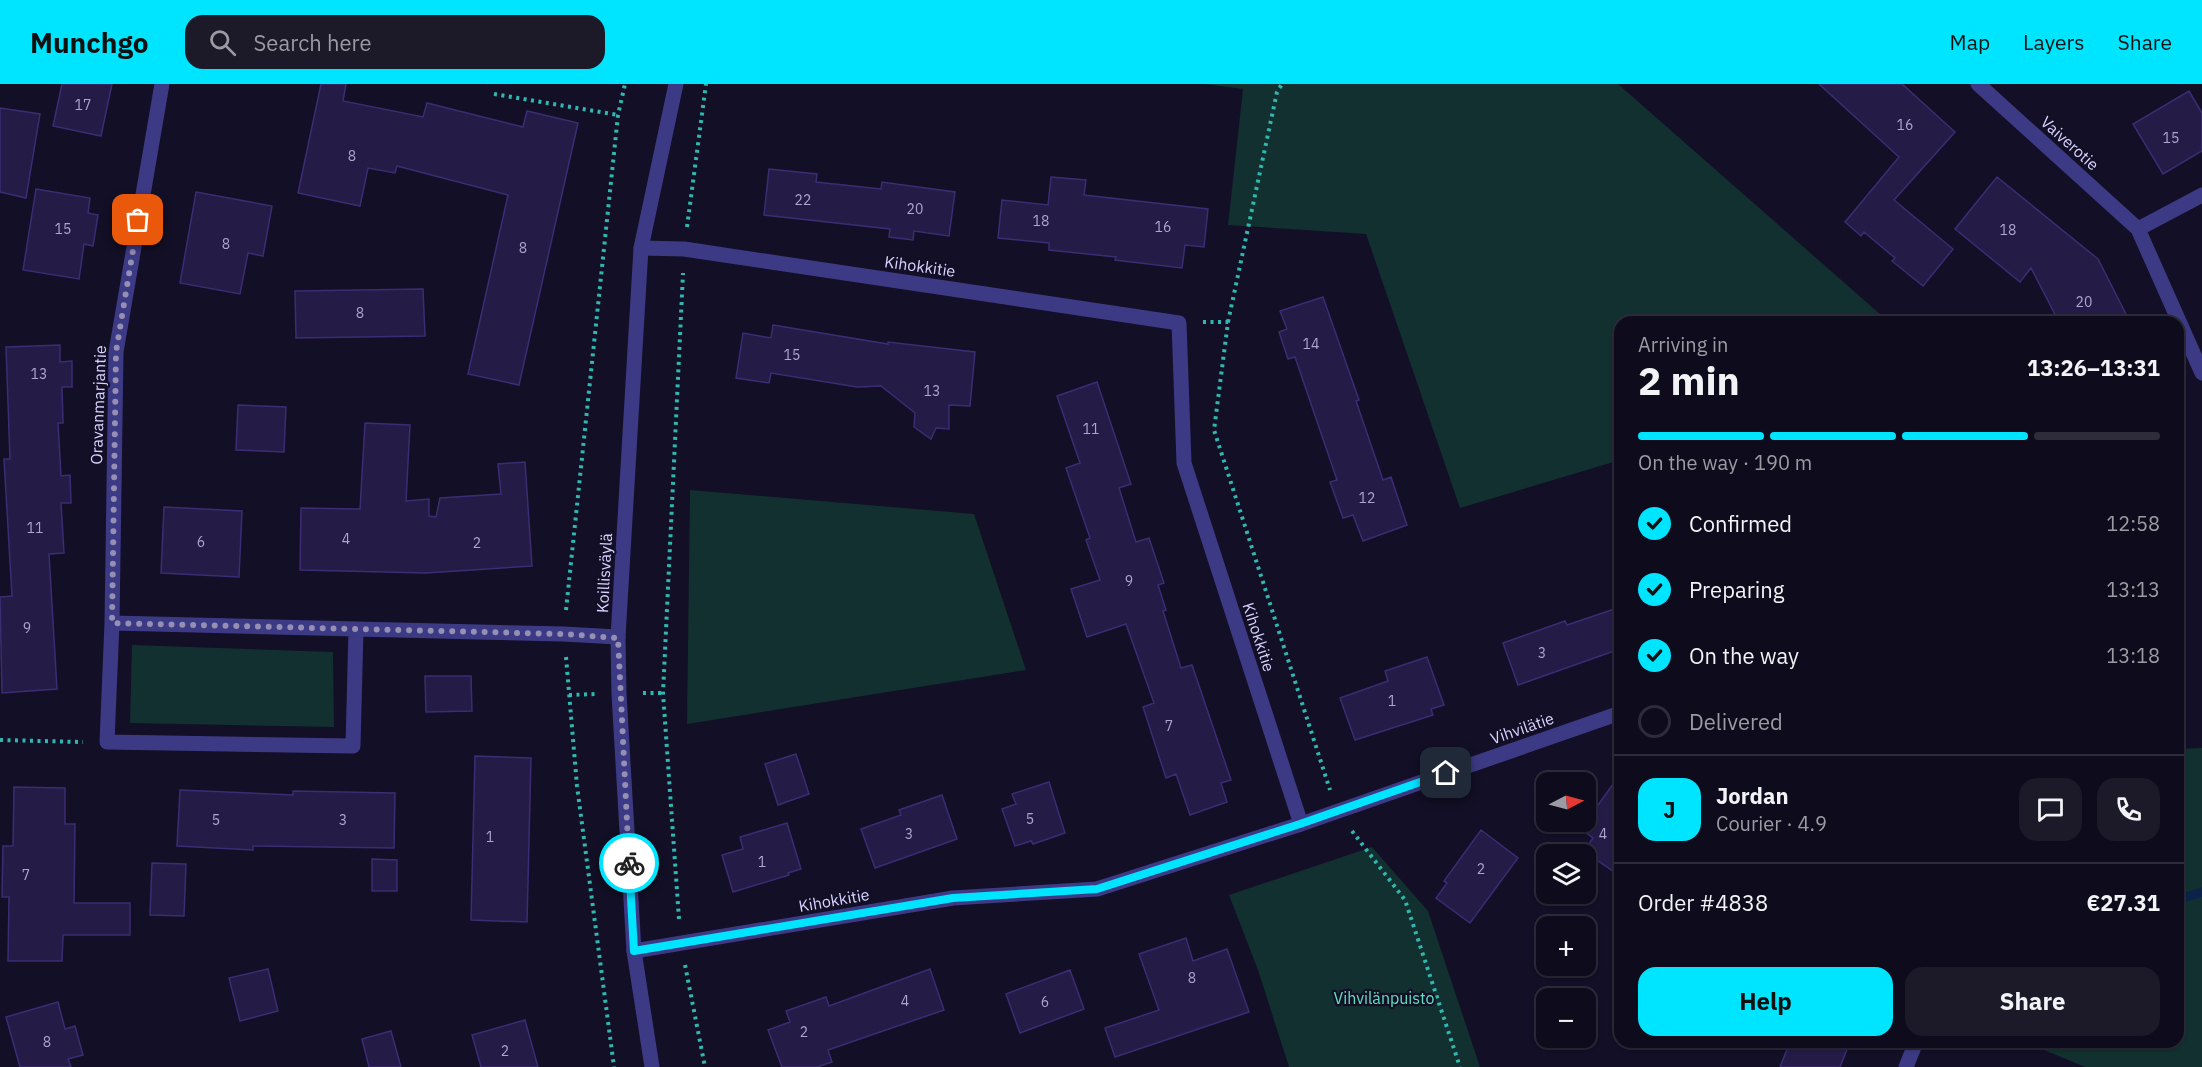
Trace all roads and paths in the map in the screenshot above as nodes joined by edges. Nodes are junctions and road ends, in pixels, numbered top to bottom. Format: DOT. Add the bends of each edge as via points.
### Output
graph roads {
  1 [pos="162,84"];
  2 [pos="626,84"];
  3 [pos="676,84"];
  4 [pos="706,84"];
  5 [pos="1282,84"];
  6 [pos="1978,84"];
  7 [pos="494,94"];
  8 [pos="618,116"];
  9 [pos="2202,195"];
  10 [pos="2138,229"];
  11 [pos="641,248"];
  12 [pos="684,249"];
  13 [pos="2177,316"];
  14 [pos="1228,322"];
  15 [pos="1179,323"];
  16 [pos="2184,332"];
  17 [pos="2202,373"];
  18 [pos="112,623"];
  19 [pos="356,629"];
  20 [pos="563,634"];
  21 [pos="618,638"];
  22 [pos="1614,715"];
  23 [pos="0,740"];
  24 [pos="107,742"];
  25 [pos="1337,811"];
  26 [pos="1300,824"];
  27 [pos="681,945"];
  28 [pos="634,951"];
  29 [pos="1914,1048"];
  30 [pos="614,1067"];
  31 [pos="652,1067"];
  32 [pos="705,1067"];
  33 [pos="1460,1067"];
  34 [pos="1906,1067"];
  1 -- 18 [label="street, Oravanmarjantie" via="116,352"];
  2 -- 8 [label="path"];
  3 -- 11 [label="street, Koillisväylä"];
  4 -- 12 [label="path"];
  5 -- 14 [label="path" via="1277,92"];
  6 -- 10 [label="street, Vaiverotie"];
  7 -- 8 [label="path"];
  8 -- 20 [label="path"];
  9 -- 10 [label="street"];
  10 -- 13 [label="street, Vaiverotie"];
  11 -- 12 [label="street, Kihokkitie"];
  11 -- 21 [label="street, Koillisväylä"];
  12 -- 15 [label="street, Kihokkitie"];
  12 -- 27 [label="path" via="663,693"];
  14 -- 15 [label="path"];
  14 -- 25 [label="path" via="1214,430"];
  15 -- 26 [label="street, Kihokkitie" via="1184,463"];
  16 -- 17 [label="street, Vaiverotie"];
  18 -- 19 [label="street"];
  18 -- 24 [label="street, Oravanmarjantie"];
  19 -- 20 [label="street"];
  19 -- 24 [label="street" via="353,746"];
  20 -- 21 [label="street"];
  20 -- 30 [label="path" via="577,786"];
  21 -- 28 [label="street, Koillisväylä"];
  22 -- 25 [label="street, Vihvilätie"];
  23 -- 24 [label="path"];
  25 -- 26 [label="street, Vihvilätie"];
  25 -- 33 [label="path" via="1405,900"];
  26 -- 27 [label="street, Kihokkitie" via="1097,889 953,898"];
  27 -- 28 [label="street, Kihokkitie"];
  27 -- 32 [label="path"];
  28 -- 31 [label="street, Koillisväylä"];
  29 -- 34 [label="street"];
}
